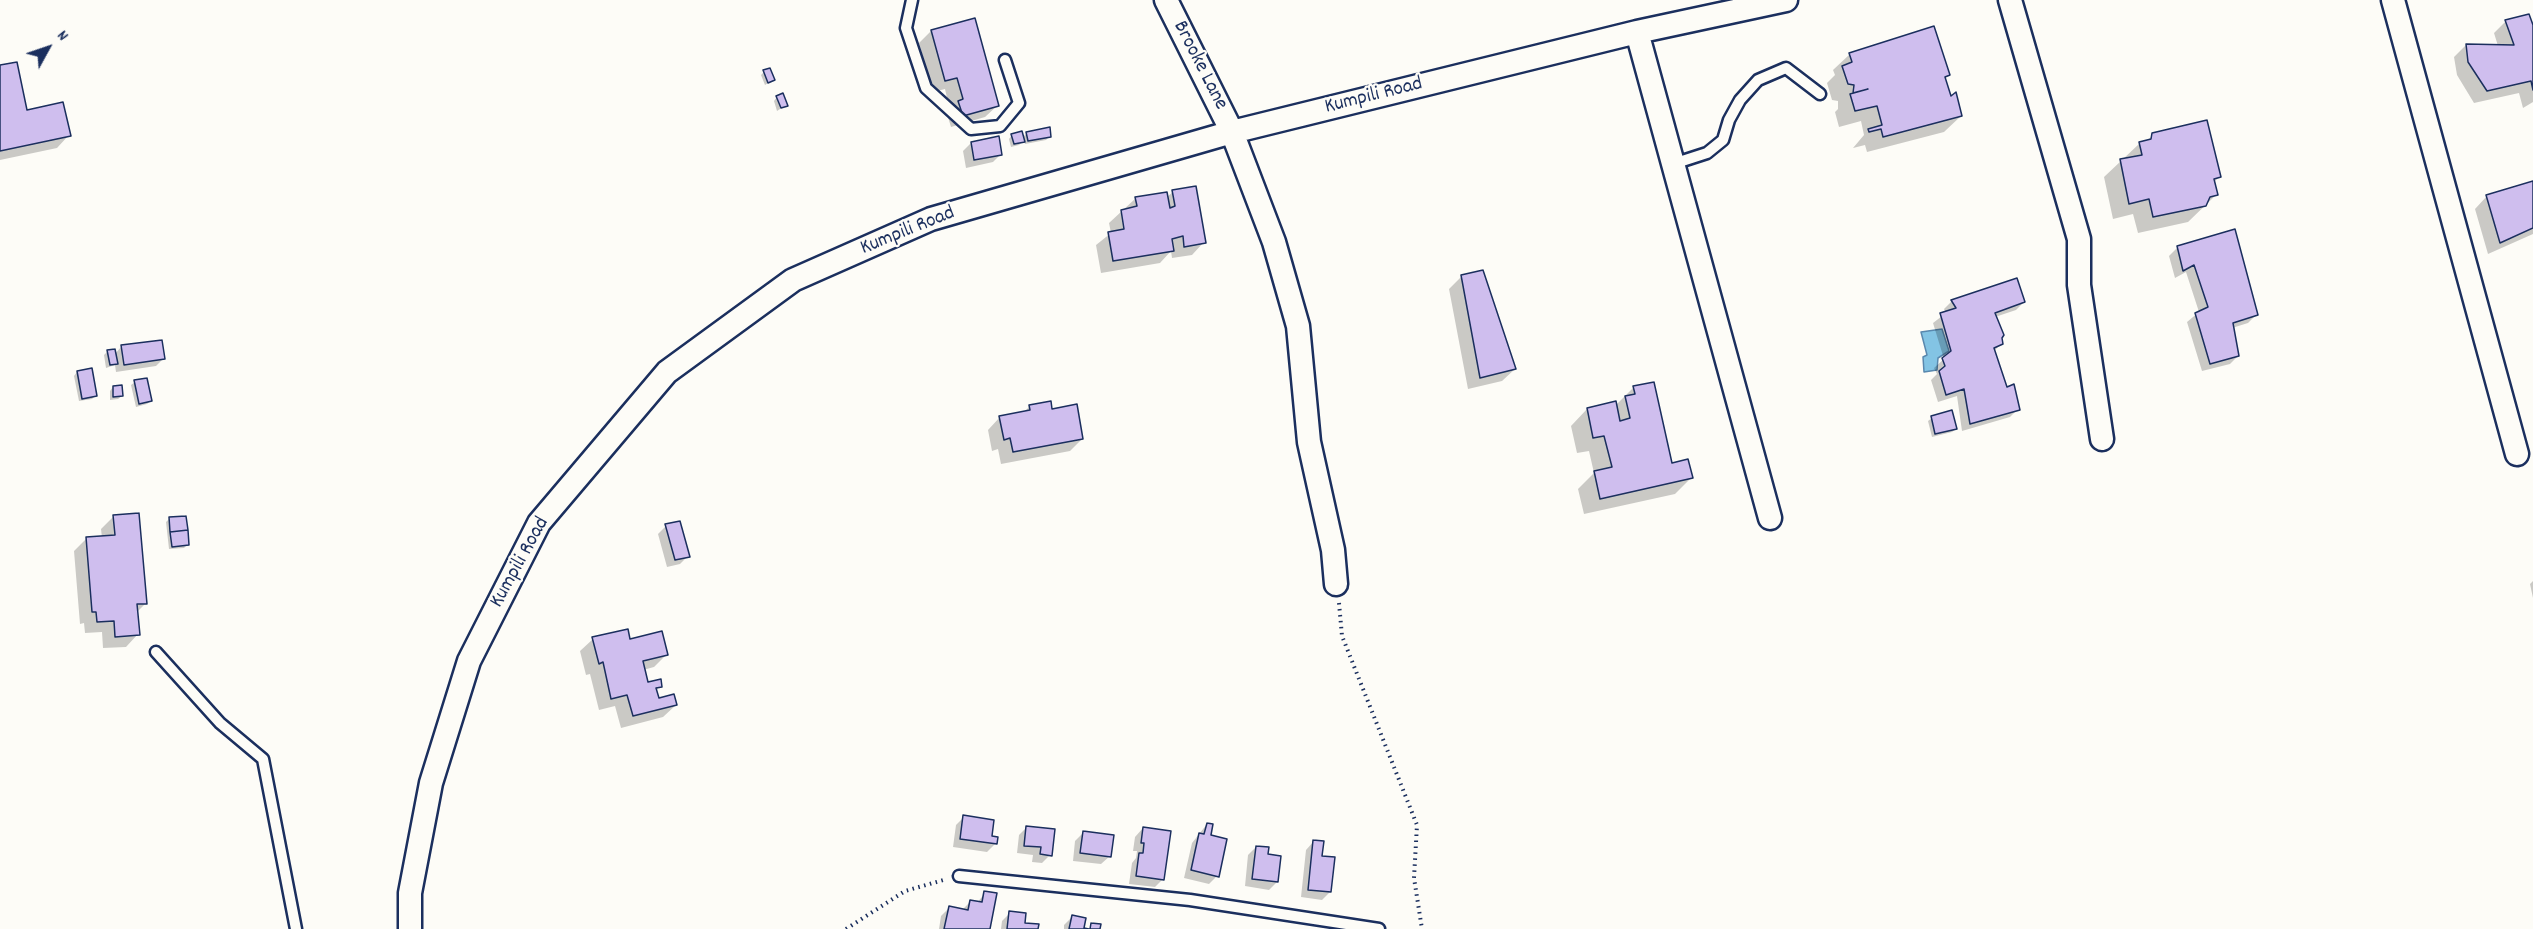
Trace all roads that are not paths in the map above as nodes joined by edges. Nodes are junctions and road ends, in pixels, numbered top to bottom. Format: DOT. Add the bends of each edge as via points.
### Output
graph roads {
  1 [pos="912,0"];
  2 [pos="1166,0"];
  3 [pos="1786,0"];
  4 [pos="2010,0"];
  5 [pos="2393,0"];
  6 [pos="1637,32"];
  7 [pos="1005,60"];
  8 [pos="1820,94"];
  9 [pos="1232,132"];
  10 [pos="1673,164"];
  11 [pos="2102,439"];
  12 [pos="2517,454"];
  13 [pos="1770,518"];
  14 [pos="1336,584"];
  15 [pos="156,652"];
  16 [pos="959,876"];
  17 [pos="296,929"];
  18 [pos="410,929"];
  19 [pos="1379,929"];
  1 -- 7 [label="lane" via="906,28 926,88 971,129 1000,126 1019,103"];
  2 -- 9 [label="street, Brooke Lane"];
  3 -- 6 [label="street, Kumpili Road"];
  4 -- 11 [label="street" via="2079,239 2079,285"];
  5 -- 12 [label="street"];
  6 -- 9 [label="street, Kumpili Road"];
  6 -- 10 [label="street"];
  8 -- 10 [label="lane" via="1786,68 1758,80 1740,100 1723,140 1707,153"];
  9 -- 14 [label="street, Brooke Lane" via="1274,242 1298,326 1309,442 1333,550"];
  9 -- 18 [label="street, Kumpili Road" via="931,219 793,279 667,372 539,523 469,661 431,783 410,893"];
  10 -- 13 [label="street"];
  15 -- 17 [label="lane" via="220,723 263,759"];
  16 -- 19 [label="lane" via="1190,900"];
}
